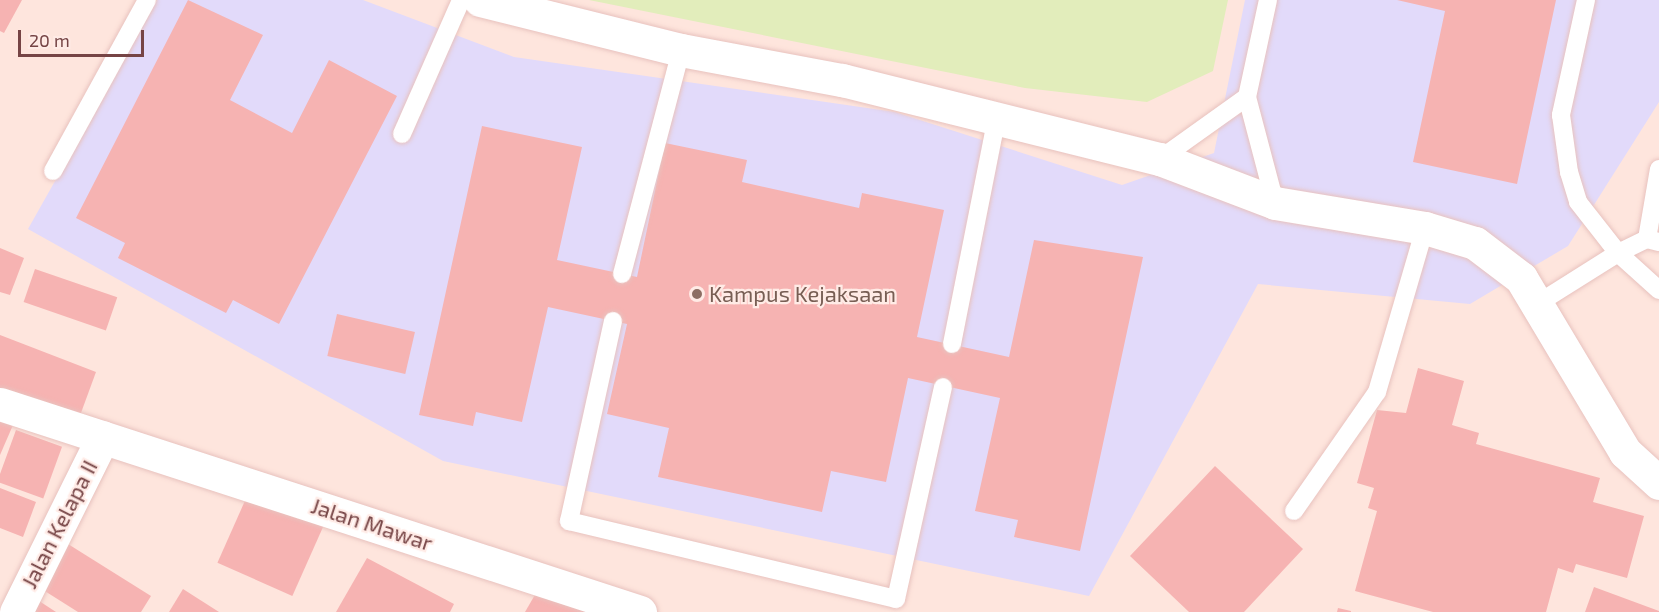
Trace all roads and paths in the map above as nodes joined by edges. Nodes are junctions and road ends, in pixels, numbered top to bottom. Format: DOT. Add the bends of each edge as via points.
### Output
graph roads {
  1 [pos="147,0"];
  2 [pos="461,0"];
  3 [pos="480,0"];
  4 [pos="1268,0"];
  5 [pos="1586,0"];
  6 [pos="681,50"];
  7 [pos="1247,97"];
  8 [pos="997,117"];
  9 [pos="402,134"];
  10 [pos="1160,159"];
  11 [pos="1659,169"];
  12 [pos="53,171"];
  13 [pos="1275,203"];
  14 [pos="1425,228"];
  15 [pos="1653,240"];
  16 [pos="1618,253"];
  17 [pos="622,274"];
  18 [pos="1659,290"];
  19 [pos="1537,304"];
  20 [pos="613,321"];
  21 [pos="952,344"];
  22 [pos="943,387"];
  23 [pos="0,404"];
  24 [pos="103,437"];
  25 [pos="1659,483"];
  26 [pos="1294,511"];
  27 [pos="16,612"];
  28 [pos="640,612"];
  1 -- 12 [label="lane"];
  2 -- 9 [label="lane"];
  3 -- 6 [label="street"];
  4 -- 7 [label="lane"];
  5 -- 16 [label="lane" via="1561,115 1578,202"];
  6 -- 8 [label="street" via="842,80"];
  6 -- 17 [label="lane"];
  7 -- 10 [label="lane"];
  7 -- 13 [label="lane"];
  8 -- 10 [label="street"];
  8 -- 21 [label="lane"];
  10 -- 13 [label="street"];
  11 -- 15 [label="lane"];
  13 -- 14 [label="street"];
  14 -- 19 [label="street" via="1475,243 1521,278"];
  14 -- 26 [label="lane" via="1377,392"];
  15 -- 16 [label="lane"];
  16 -- 18 [label="lane"];
  16 -- 19 [label="lane"];
  19 -- 25 [label="street" via="1625,452"];
  20 -- 22 [label="lane" via="569,521 896,599"];
  23 -- 24 [label="street, Jalan Mawar"];
  24 -- 27 [label="street, Jalan Kelapa II"];
  24 -- 28 [label="street, Jalan Mawar"];
}
